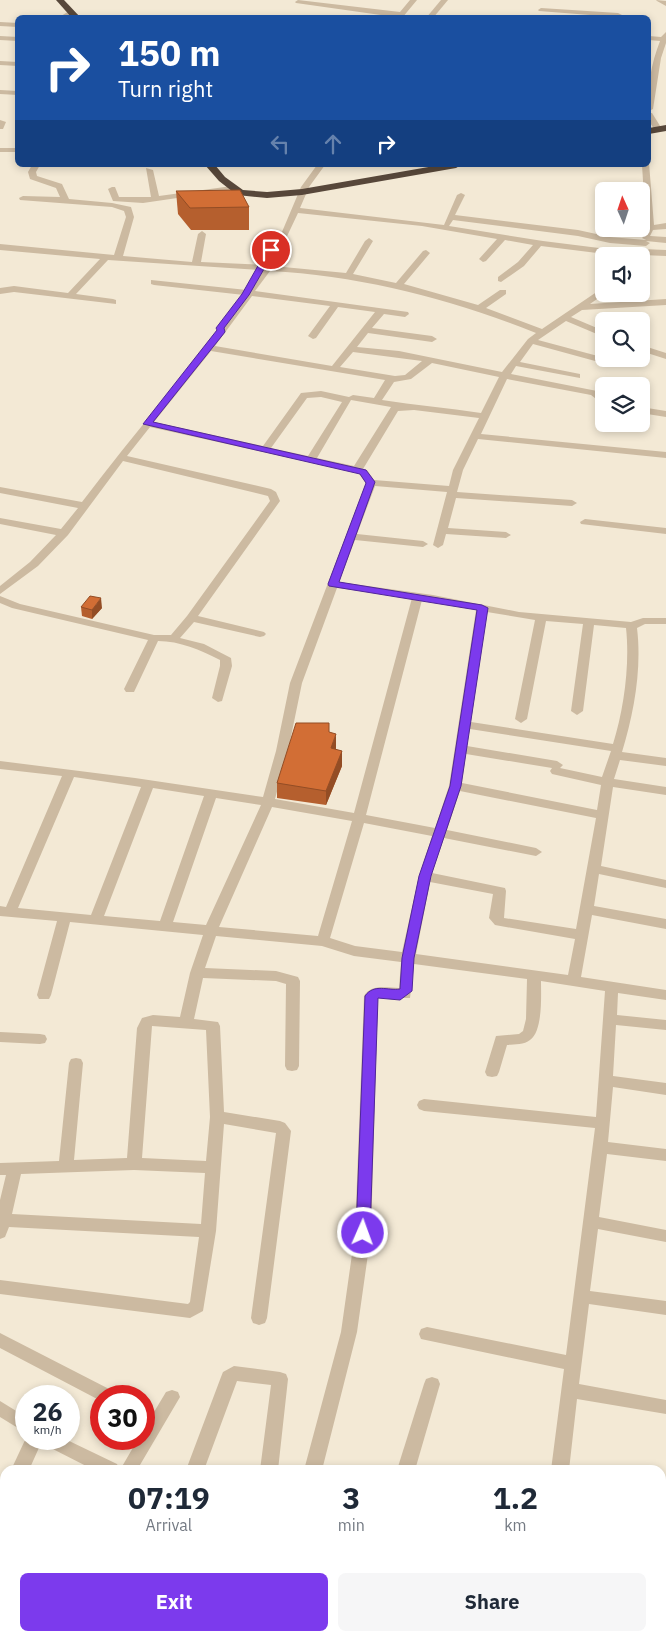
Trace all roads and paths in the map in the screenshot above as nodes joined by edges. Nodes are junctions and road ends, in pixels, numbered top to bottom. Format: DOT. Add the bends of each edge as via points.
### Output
graph roads {
  1 [pos="60,0"];
  2 [pos="70,0"];
  3 [pos="414,0"];
  4 [pos="445,0"];
  5 [pos="659,0"];
  6 [pos="298,2"];
  7 [pos="666,4"];
  8 [pos="353,8"];
  9 [pos="541,10"];
  10 [pos="74,14"];
  11 [pos="84,15"];
  12 [pos="350,15"];
  13 [pos="393,15"];
  14 [pos="400,15"];
  15 [pos="431,15"];
  16 [pos="582,15"];
  17 [pos="0,24"];
  18 [pos="15,24"];
  19 [pos="0,38"];
  20 [pos="15,38"];
  21 [pos="651,38"];
  22 [pos="664,41"];
  23 [pos="0,63"];
  24 [pos="15,64"];
  25 [pos="0,92"];
  26 [pos="651,92"];
  27 [pos="15,93"];
  28 [pos="0,150"];
  29 [pos="15,150"];
  30 [pos="35,167"];
  31 [pos="212,167"];
  32 [pos="225,167"];
  33 [pos="319,167"];
  34 [pos="418,167"];
  35 [pos="441,167"];
  36 [pos="646,167"];
  37 [pos="149,170"];
  38 [pos="647,182"];
  39 [pos="232,188"];
  40 [pos="112,189"];
  41 [pos="297,190"];
  42 [pos="461,195"];
  43 [pos="23,198"];
  44 [pos="155,199"];
  45 [pos="64,200"];
  46 [pos="295,210"];
  47 [pos="450,217"];
  48 [pos="666,226"];
  49 [pos="444,228"];
  50 [pos="650,228"];
  51 [pos="202,234"];
  52 [pos="502,238"];
  53 [pos="646,240"];
  54 [pos="666,240"];
  55 [pos="369,241"];
  56 [pos="538,244"];
  57 [pos="0,247"];
  58 [pos="644,247"];
  59 [pos="595,250"];
  60 [pos="666,253"];
  61 [pos="426,254"];
  62 [pos="650,254"];
  63 [pos="107,256"];
  64 [pos="118,257"];
  65 [pos="483,259"];
  66 [pos="196,264"];
  67 [pos="265,267"];
  68 [pos="348,276"];
  69 [pos="501,279"];
  70 [pos="154,282"];
  71 [pos="399,285"];
  72 [pos="0,291"];
  73 [pos="504,292"];
  74 [pos="247,295"];
  75 [pos="70,296"];
  76 [pos="595,296"];
  77 [pos="113,302"];
  78 [pos="666,302"];
  79 [pos="336,304"];
  80 [pos="579,307"];
  81 [pos="480,308"];
  82 [pos="382,310"];
  83 [pos="405,314"];
  84 [pos="564,317"];
  85 [pos="365,330"];
  86 [pos="595,330"];
  87 [pos="542,332"];
  88 [pos="313,336"];
  89 [pos="432,339"];
  90 [pos="530,341"];
  91 [pos="208,348"];
  92 [pos="350,349"];
  93 [pos="650,351"];
  94 [pos="666,356"];
  95 [pos="595,358"];
  96 [pos="430,361"];
  97 [pos="512,363"];
  98 [pos="334,369"];
  99 [pos="504,376"];
  100 [pos="577,376"];
  101 [pos="391,379"];
  102 [pos="595,393"];
  103 [pos="353,398"];
  104 [pos="376,402"];
  105 [pos="398,404"];
  106 [pos="650,411"];
  107 [pos="666,414"];
  108 [pos="484,416"];
  109 [pos="148,424"];
  110 [pos="475,436"];
  111 [pos="265,450"];
  112 [pos="666,455"];
  113 [pos="121,458"];
  114 [pos="311,460"];
  115 [pos="356,470"];
  116 [pos="371,482"];
  117 [pos="0,490"];
  118 [pos="451,492"];
  119 [pos="572,503"];
  120 [pos="85,506"];
  121 [pos="0,521"];
  122 [pos="586,522"];
  123 [pos="442,531"];
  124 [pos="666,531"];
  125 [pos="64,533"];
  126 [pos="506,535"];
  127 [pos="351,536"];
  128 [pos="423,544"];
  129 [pos="438,545"];
  130 [pos="333,584"];
  131 [pos="0,590"];
  132 [pos="418,596"];
  133 [pos="0,599"];
  134 [pos="482,608"];
  135 [pos="541,617"];
  136 [pos="191,618"];
  137 [pos="589,621"];
  138 [pos="666,621"];
  139 [pos="631,626"];
  140 [pos="260,634"];
  141 [pos="154,638"];
  142 [pos="170,639"];
  143 [pos="130,689"];
  144 [pos="218,698"];
  145 [pos="577,711"];
  146 [pos="521,719"];
  147 [pos="464,725"];
  148 [pos="461,749"];
  149 [pos="616,752"];
  150 [pos="666,762"];
  151 [pos="0,765"];
  152 [pos="70,774"];
  153 [pos="607,782"];
  154 [pos="148,785"];
  155 [pos="456,786"];
  156 [pos="666,791"];
  157 [pos="211,794"];
  158 [pos="268,802"];
  159 [pos="604,815"];
  160 [pos="359,817"];
  161 [pos="439,832"];
  162 [pos="536,852"];
  163 [pos="594,869"];
  164 [pos="425,876"];
  165 [pos="666,884"];
  166 [pos="587,908"];
  167 [pos="3,913"];
  168 [pos="65,917"];
  169 [pos="96,920"];
  170 [pos="666,924"];
  171 [pos="165,926"];
  172 [pos="211,930"];
  173 [pos="582,935"];
  174 [pos="323,941"];
  175 [pos="408,958"];
  176 [pos="197,973"];
  177 [pos="534,976"];
  178 [pos="574,981"];
  179 [pos="612,987"];
  180 [pos="44,995"];
  181 [pos="666,995"];
  182 [pos="610,1018"];
  183 [pos="186,1023"];
  184 [pos="666,1025"];
  185 [pos="0,1037"];
  186 [pos="40,1039"];
  187 [pos="76,1063"];
  188 [pos="292,1066"];
  189 [pos="492,1072"];
  190 [pos="606,1081"];
  191 [pos="666,1089"];
  192 [pos="424,1105"];
  193 [pos="217,1117"];
  194 [pos="603,1123"];
  195 [pos="599,1147"];
  196 [pos="666,1155"];
  197 [pos="134,1164"];
  198 [pos="66,1165"];
  199 [pos="214,1166"];
  200 [pos="8,1168"];
  201 [pos="590,1222"];
  202 [pos="2,1226"];
  203 [pos="208,1231"];
  204 [pos="666,1236"];
  205 [pos="0,1287"];
  206 [pos="581,1296"];
  207 [pos="666,1308"];
  208 [pos="259,1318"];
  209 [pos="427,1334"];
  210 [pos="0,1340"];
  211 [pos="572,1363"];
  212 [pos="432,1384"];
  213 [pos="90,1387"];
  214 [pos="569,1390"];
  215 [pos="172,1397"];
  216 [pos="666,1407"];
  217 [pos="0,1408"];
  218 [pos="155,1414"];
  219 [pos="15,1418"];
  220 [pos="29,1450"];
  221 [pos="71,1450"];
  222 [pos="137,1450"];
  223 [pos="22,1465"];
  224 [pos="101,1465"];
  225 [pos="130,1465"];
  226 [pos="197,1465"];
  227 [pos="270,1465"];
  228 [pos="314,1465"];
  229 [pos="408,1465"];
  230 [pos="561,1465"];
  1 -- 10 [label="highway"];
  2 -- 11 [label="highway"];
  3 -- 14 [label="street"];
  4 -- 15 [label="street"];
  5 -- 7 [label="street"];
  6 -- 8 [label="street"];
  8 -- 12 [label="street"];
  8 -- 13 [label="street"];
  9 -- 16 [label="street"];
  17 -- 18 [label="street"];
  19 -- 20 [label="street"];
  21 -- 22 [label="street"];
  22 -- 26 [label="street"];
  23 -- 24 [label="street"];
  25 -- 27 [label="street"];
  28 -- 29 [label="street"];
  30 -- 45 [label="street" via="33,177 59,186"];
  31 -- 39 [label="highway"];
  32 -- 41 [label="highway" via="251,189"];
  33 -- 41 [label="street"];
  34 -- 41 [label="highway"];
  35 -- 41 [label="highway"];
  36 -- 38 [label="street"];
  37 -- 44 [label="street"];
  39 -- 41 [label="highway" via="252,195"];
  39 -- 44 [label="street"];
  40 -- 44 [label="street" via="114,197 119,200"];
  41 -- 46 [label="street"];
  41 -- 67 [label="street"];
  42 -- 47 [label="street"];
  43 -- 45 [label="street"];
  45 -- 64 [label="street" via="128,209 130,216"];
  46 -- 49 [label="street"];
  46 -- 67 [label="street"];
  47 -- 49 [label="street"];
  47 -- 53 [label="street" via="610,240"];
  48 -- 50 [label="street"];
  49 -- 52 [label="street"];
  51 -- 66 [label="street"];
  52 -- 56 [label="street"];
  52 -- 65 [label="street"];
  53 -- 54 [label="street"];
  53 -- 58 [label="street"];
  55 -- 68 [label="street"];
  56 -- 59 [label="street"];
  56 -- 69 [label="street" via="521,264"];
  57 -- 63 [label="street"];
  60 -- 62 [label="street"];
  61 -- 71 [label="street"];
  63 -- 64 [label="street"];
  63 -- 75 [label="street"];
  64 -- 66 [label="street"];
  66 -- 67 [label="street"];
  67 -- 68 [label="street"];
  67 -- 74 [label="street"];
  68 -- 71 [label="street"];
  70 -- 74 [label="street"];
  71 -- 81 [label="street"];
  72 -- 75 [label="street" via="14,288"];
  73 -- 81 [label="street"];
  74 -- 79 [label="street"];
  74 -- 91 [label="street"];
  75 -- 77 [label="street"];
  76 -- 80 [label="street"];
  78 -- 80 [label="street"];
  79 -- 82 [label="street"];
  79 -- 88 [label="street"];
  80 -- 84 [label="street"];
  81 -- 87 [label="street"];
  82 -- 83 [label="street"];
  82 -- 85 [label="street"];
  84 -- 86 [label="street"];
  84 -- 87 [label="street"];
  85 -- 89 [label="street"];
  85 -- 92 [label="street"];
  87 -- 90 [label="street"];
  90 -- 95 [label="street"];
  90 -- 97 [label="street"];
  91 -- 98 [label="street"];
  91 -- 109 [label="street"];
  92 -- 96 [label="street"];
  92 -- 98 [label="street"];
  93 -- 94 [label="street"];
  96 -- 99 [label="street"];
  96 -- 101 [label="street" via="408,377"];
  97 -- 99 [label="street"];
  97 -- 100 [label="street"];
  98 -- 101 [label="street"];
  99 -- 102 [label="street"];
  99 -- 108 [label="street"];
  101 -- 104 [label="street"];
  103 -- 104 [label="street"];
  104 -- 105 [label="street"];
  106 -- 107 [label="street"];
  108 -- 110 [label="street"];
  108 -- 115 [label="street" via="395,408"];
  109 -- 111 [label="street"];
  109 -- 113 [label="street"];
  110 -- 112 [label="street"];
  110 -- 118 [label="street" via="464,454"];
  111 -- 114 [label="street"];
  111 -- 114 [label="street" via="304,396 321,394 345,398 347,402"];
  113 -- 120 [label="street"];
  113 -- 136 [label="street" via="260,490 275,497 273,506"];
  114 -- 115 [label="street"];
  115 -- 116 [label="street" via="363,472"];
  116 -- 118 [label="street"];
  116 -- 127 [label="street"];
  117 -- 120 [label="street"];
  118 -- 119 [label="street"];
  118 -- 123 [label="street"];
  120 -- 125 [label="street"];
  121 -- 125 [label="street"];
  122 -- 124 [label="street"];
  123 -- 126 [label="street"];
  123 -- 129 [label="street"];
  125 -- 131 [label="street" via="34,564"];
  127 -- 128 [label="street"];
  127 -- 130 [label="street"];
  130 -- 132 [label="street"];
  130 -- 158 [label="street" via="296,683"];
  132 -- 134 [label="street"];
  132 -- 160 [label="street"];
  133 -- 141 [label="street" via="16,606"];
  134 -- 135 [label="street"];
  134 -- 147 [label="street"];
  135 -- 137 [label="street"];
  135 -- 146 [label="street"];
  136 -- 140 [label="street"];
  136 -- 142 [label="street" via="179,634"];
  137 -- 139 [label="street"];
  137 -- 145 [label="street"];
  138 -- 139 [label="street" via="643,621"];
  139 -- 149 [label="street" via="633,642 627,717"];
  141 -- 142 [label="street"];
  141 -- 143 [label="street"];
  142 -- 144 [label="street" via="200,646 225,658"];
  147 -- 148 [label="street"];
  147 -- 149 [label="street"];
  148 -- 153 [label="street" via="557,768"];
  148 -- 155 [label="street"];
  149 -- 150 [label="street"];
  149 -- 153 [label="street"];
  151 -- 152 [label="street"];
  152 -- 154 [label="street"];
  152 -- 167 [label="street"];
  153 -- 156 [label="street"];
  153 -- 159 [label="street"];
  154 -- 157 [label="street"];
  154 -- 169 [label="street"];
  155 -- 159 [label="street"];
  155 -- 161 [label="street"];
  157 -- 158 [label="street"];
  157 -- 171 [label="street"];
  158 -- 160 [label="street"];
  158 -- 172 [label="street"];
  159 -- 163 [label="street"];
  160 -- 161 [label="street"];
  160 -- 174 [label="street"];
  161 -- 162 [label="street"];
  161 -- 164 [label="street"];
  163 -- 165 [label="street"];
  163 -- 166 [label="street"];
  164 -- 173 [label="street" via="500,891 496,918 500,922"];
  164 -- 175 [label="street"];
  166 -- 170 [label="street"];
  166 -- 173 [label="street"];
  167 -- 168 [label="street"];
  168 -- 169 [label="street"];
  168 -- 180 [label="street"];
  169 -- 171 [label="street"];
  171 -- 172 [label="street"];
  172 -- 174 [label="street"];
  172 -- 176 [label="street"];
  173 -- 178 [label="street"];
  174 -- 175 [label="street" via="354,951"];
  175 -- 177 [label="street"];
  175 -- 228 [label="street" via="405,994 378,992 372,996 363,1233 349,1332"];
  176 -- 183 [label="street"];
  176 -- 188 [label="street" via="276,976 293,981"];
  177 -- 178 [label="street"];
  177 -- 189 [label="street" via="529,1033 526,1037 498,1042"];
  178 -- 179 [label="street"];
  179 -- 181 [label="street"];
  179 -- 182 [label="street"];
  182 -- 184 [label="street"];
  182 -- 190 [label="street"];
  183 -- 193 [label="street" via="213,1026"];
  183 -- 197 [label="street" via="153,1020 144,1028"];
  185 -- 186 [label="street"];
  187 -- 198 [label="street"];
  190 -- 191 [label="street"];
  190 -- 194 [label="street"];
  192 -- 194 [label="street"];
  193 -- 199 [label="street"];
  193 -- 208 [label="street" via="280,1127 284,1131"];
  194 -- 195 [label="street"];
  195 -- 196 [label="street"];
  195 -- 201 [label="street"];
  197 -- 198 [label="street"];
  197 -- 199 [label="street"];
  198 -- 200 [label="street"];
  199 -- 203 [label="street"];
  200 -- 202 [label="street"];
  201 -- 204 [label="street"];
  201 -- 206 [label="street"];
  202 -- 203 [label="street"];
  203 -- 205 [label="street" via="197,1306 190,1311"];
  206 -- 207 [label="street"];
  206 -- 211 [label="street"];
  209 -- 211 [label="street"];
  210 -- 213 [label="street"];
  211 -- 214 [label="street"];
  212 -- 229 [label="street"];
  214 -- 216 [label="street"];
  214 -- 230 [label="street"];
  215 -- 218 [label="street"];
  217 -- 219 [label="street"];
  220 -- 223 [label="street"];
  221 -- 224 [label="street"];
  222 -- 225 [label="street"];
  226 -- 227 [label="street" via="229,1377 234,1373 280,1379"];
}
